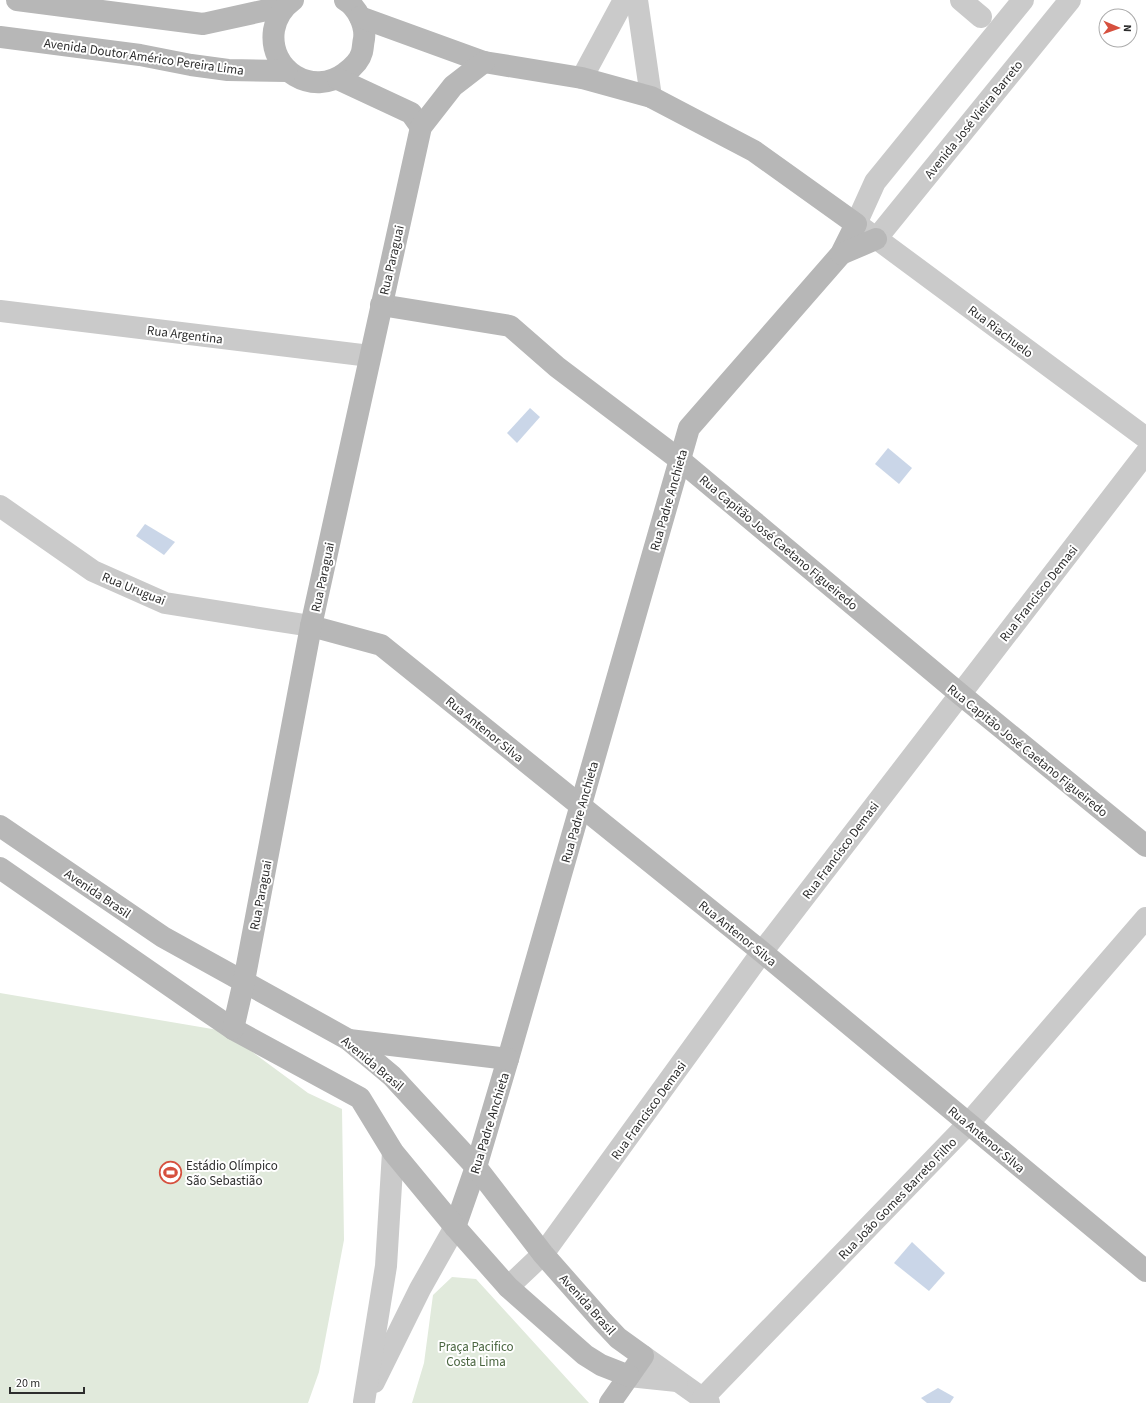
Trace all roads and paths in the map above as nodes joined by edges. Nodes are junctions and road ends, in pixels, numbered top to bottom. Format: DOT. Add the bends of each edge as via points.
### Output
graph roads {
  1 [pos="17,0"];
  2 [pos="624,0"];
  3 [pos="637,0"];
  4 [pos="961,0"];
  5 [pos="1022,0"];
  6 [pos="1070,0"];
  7 [pos="289,3"];
  8 [pos="351,5"];
  9 [pos="981,16"];
  10 [pos="0,37"];
  11 [pos="484,62"];
  12 [pos="287,71"];
  13 [pos="582,78"];
  14 [pos="338,79"];
  15 [pos="651,97"];
  16 [pos="421,127"];
  17 [pos="856,224"];
  18 [pos="876,239"];
  19 [pos="841,254"];
  20 [pos="381,305"];
  21 [pos="0,311"];
  22 [pos="370,356"];
  23 [pos="1146,438"];
  24 [pos="1146,452"];
  25 [pos="680,460"];
  26 [pos="0,506"];
  27 [pos="311,626"];
  28 [pos="960,694"];
  29 [pos="580,806"];
  30 [pos="0,826"];
  31 [pos="1146,846"];
  32 [pos="0,868"];
  33 [pos="1146,918"];
  34 [pos="762,952"];
  35 [pos="244,981"];
  36 [pos="233,1029"];
  37 [pos="349,1040"];
  38 [pos="508,1059"];
  39 [pos="968,1124"];
  40 [pos="393,1152"];
  41 [pos="476,1167"];
  42 [pos="455,1227"];
  43 [pos="543,1254"];
  44 [pos="1146,1271"];
  45 [pos="508,1287"];
  46 [pos="643,1356"];
  47 [pos="629,1376"];
  48 [pos="678,1381"];
  49 [pos="706,1401"];
  50 [pos="364,1402"];
  51 [pos="610,1403"];
  1 -- 7 [label="main road" via="203,24"];
  2 -- 13 [label="street"];
  3 -- 15 [label="street"];
  4 -- 9 [label="street"];
  5 -- 17 [label="street" via="875,182"];
  6 -- 18 [label="street, Avenida José Vieira Barreto"];
  7 -- 12 [label="main road" via="276,21 273,39 277,56"];
  8 -- 11 [label="main road"];
  8 -- 14 [label="main road" via="364,35 362,53 352,68"];
  10 -- 12 [label="main road, Avenida Doutor Américo Pereira Lima" via="140,55 228,70"];
  11 -- 13 [label="main road"];
  11 -- 16 [label="main road, Rua Paraguai" via="453,86"];
  12 -- 14 [label="main road" via="303,80 320,83"];
  13 -- 15 [label="main road"];
  14 -- 16 [label="main road" via="411,113"];
  15 -- 17 [label="main road" via="754,151"];
  16 -- 20 [label="main road, Rua Paraguai"];
  17 -- 18 [label="street, Rua Riachuelo"];
  17 -- 19 [label="main road, Rua Padre Anchieta"];
  18 -- 19 [label="main road, Rua Padre Anchieta"];
  18 -- 23 [label="street, Rua Riachuelo"];
  19 -- 25 [label="main road, Rua Padre Anchieta" via="689,428"];
  20 -- 22 [label="main road, Rua Paraguai"];
  20 -- 25 [label="main road, Rua Capitão José Caetano Figueiredo" via="510,326 557,367"];
  21 -- 22 [label="street, Rua Argentina"];
  22 -- 27 [label="main road, Rua Paraguai"];
  24 -- 28 [label="street, Rua Francisco Demasi"];
  25 -- 28 [label="main road, Rua Capitão José Caetano Figueiredo"];
  25 -- 29 [label="main road, Rua Padre Anchieta"];
  26 -- 27 [label="street, Rua Uruguai" via="93,571 165,603"];
  27 -- 29 [label="main road, Rua Antenor Silva" via="381,645"];
  27 -- 35 [label="main road, Rua Paraguai"];
  28 -- 31 [label="main road, Rua Capitão José Caetano Figueiredo"];
  28 -- 34 [label="street, Rua Francisco Demasi"];
  29 -- 34 [label="main road, Rua Antenor Silva"];
  29 -- 38 [label="main road, Rua Padre Anchieta"];
  30 -- 35 [label="main road, Avenida Brasil" via="163,937"];
  32 -- 36 [label="main road, Avenida Brasil"];
  33 -- 39 [label="street, Rua João Gomes Barreto Filho"];
  34 -- 39 [label="main road, Rua Antenor Silva"];
  34 -- 43 [label="street, Rua Francisco Demasi"];
  35 -- 36 [label="main road, Rua Paraguai"];
  35 -- 37 [label="main road, Avenida Brasil"];
  36 -- 40 [label="main road, Avenida Brasil" via="360,1098"];
  37 -- 38 [label="main road"];
  37 -- 41 [label="main road, Avenida Brasil" via="392,1076"];
  38 -- 41 [label="main road, Rua Padre Anchieta"];
  39 -- 44 [label="main road, Rua Antenor Silva"];
  39 -- 49 [label="street, Rua João Gomes Barreto Filho"];
  40 -- 42 [label="main road, Avenida Brasil"];
  40 -- 50 [label="street, Rua Padre Anchieta" via="386,1266"];
  41 -- 42 [label="main road, Rua Padre Anchieta"];
  41 -- 43 [label="main road, Avenida Brasil"];
  42 -- 45 [label="main road, Avenida Brasil"];
  42 -- 50 [label="street, Rua Padre Anchieta" via="420,1289"];
  43 -- 45 [label="street, Rua Francisco Demasi"];
  43 -- 46 [label="main road, Avenida Brasil" via="618,1338"];
  45 -- 47 [label="main road, Avenida Brasil" via="584,1355"];
  46 -- 47 [label="main road"];
  46 -- 48 [label="street, Avenida Brasil"];
  47 -- 48 [label="street, Avenida Brasil"];
  47 -- 51 [label="main road"];
  48 -- 49 [label="street, Avenida Brasil"];
}
